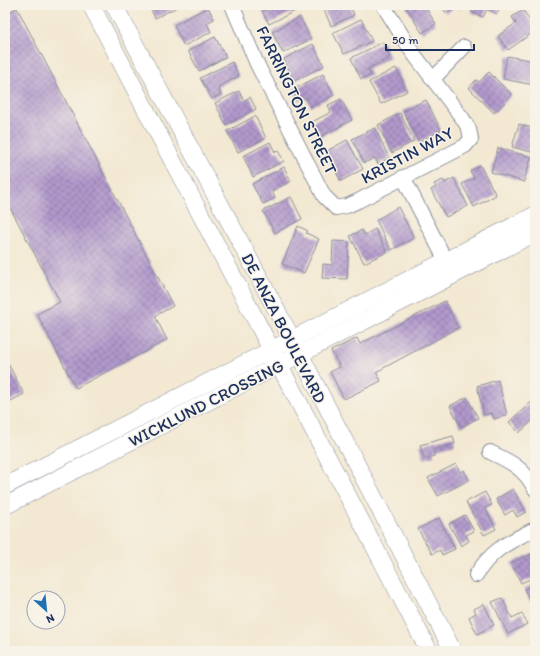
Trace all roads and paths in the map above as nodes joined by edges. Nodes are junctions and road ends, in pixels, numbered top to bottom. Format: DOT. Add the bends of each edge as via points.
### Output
graph roads {
  1 [pos="91,5"];
  2 [pos="114,5"];
  3 [pos="232,5"];
  4 [pos="383,5"];
  5 [pos="464,47"];
  6 [pos="433,79"];
  7 [pos="403,177"];
  8 [pos="336,208"];
  9 [pos="535,215"];
  10 [pos="535,233"];
  11 [pos="450,268"];
  12 [pos="292,339"];
  13 [pos="271,349"];
  14 [pos="299,355"];
  15 [pos="280,365"];
  16 [pos="77,449"];
  17 [pos="490,452"];
  18 [pos="85,464"];
  19 [pos="5,486"];
  20 [pos="535,489"];
  21 [pos="5,506"];
  22 [pos="535,529"];
  23 [pos="476,575"];
  24 [pos="429,651"];
  25 [pos="453,651"];
  1 -- 13 [label="street, DE ANZA BOULEVARD"];
  2 -- 12 [label="street, DE ANZA BOULEVARD"];
  3 -- 8 [label="street, FARRINGTON STREET" via="257,64 324,196"];
  4 -- 6 [label="street" via="412,53"];
  5 -- 6 [label="street"];
  6 -- 7 [label="street, KRISTIN WAY" via="463,119 471,139 465,146"];
  7 -- 8 [label="street, KRISTIN WAY" via="347,206"];
  7 -- 11 [label="street"];
  9 -- 11 [label="street, WICKLUND CROSSING"];
  10 -- 11 [label="street, WICKLUND CROSSING"];
  11 -- 12 [label="street, WICKLUND CROSSING"];
  11 -- 14 [label="street, WICKLUND CROSSING"];
  12 -- 13 [label="street, WICKLUND CROSSING"];
  12 -- 14 [label="street, DE ANZA BOULEVARD"];
  13 -- 15 [label="street, DE ANZA BOULEVARD"];
  13 -- 16 [label="street, WICKLUND CROSSING"];
  14 -- 15 [label="street, WICKLUND CROSSING"];
  14 -- 25 [label="street, DE ANZA BOULEVARD"];
  15 -- 18 [label="street, WICKLUND CROSSING"];
  15 -- 24 [label="street, DE ANZA BOULEVARD"];
  16 -- 18 [label="street"];
  16 -- 19 [label="street, WICKLUND CROSSING"];
  17 -- 20 [label="street" via="517,465"];
  18 -- 21 [label="street, WICKLUND CROSSING"];
  22 -- 23 [label="street" via="499,547"];
}
